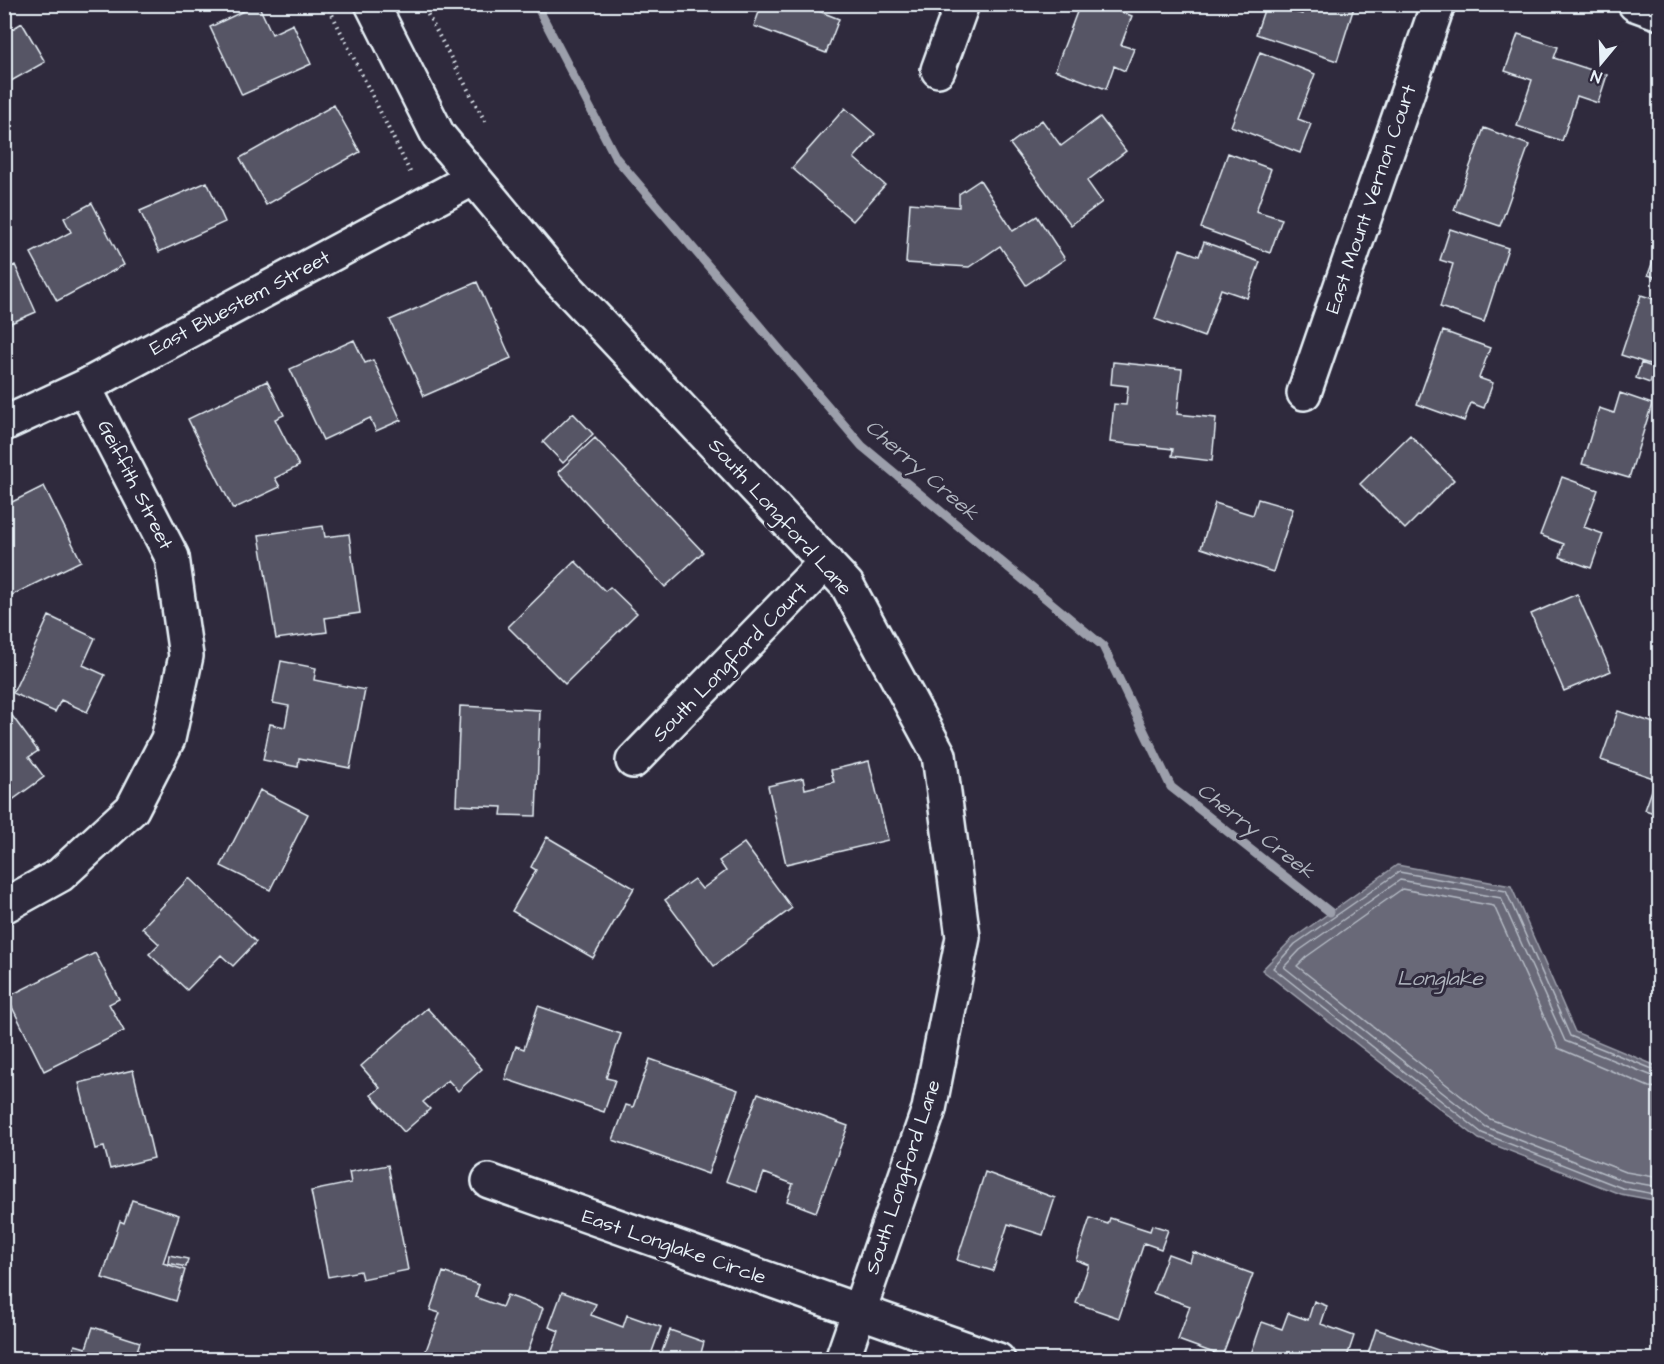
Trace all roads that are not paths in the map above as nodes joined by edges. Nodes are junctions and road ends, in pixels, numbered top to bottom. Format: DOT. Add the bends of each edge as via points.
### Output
graph roads {
  1 [pos="372,4"];
  2 [pos="962,4"];
  3 [pos="1438,4"];
  4 [pos="1635,4"];
  5 [pos="1659,13"];
  6 [pos="938,70"];
  7 [pos="474,178"];
  8 [pos="84,387"];
  9 [pos="1304,393"];
  10 [pos="4,424"];
  11 [pos="826,562"];
  12 [pos="633,761"];
  13 [pos="4,906"];
  14 [pos="489,1182"];
  15 [pos="859,1312"];
  16 [pos="842,1359"];
  17 [pos="998,1359"];
  1 -- 7 [label="street, South Longford Lane" via="438,135"];
  2 -- 6 [label="street"];
  3 -- 9 [label="street, East Mount Vernon Court"];
  4 -- 5 [label="street"];
  7 -- 8 [label="street, East Bluestem Street"];
  7 -- 11 [label="street, South Longford Lane" via="553,273"];
  8 -- 10 [label="street, East Bluestem Street"];
  8 -- 13 [label="street, Geiffith Street" via="172,557 186,656 168,739 132,809 60,875"];
  11 -- 12 [label="street, South Longford Court"];
  11 -- 15 [label="street, South Longford Lane" via="847,585 939,754 963,937 929,1109"];
  14 -- 15 [label="street, East Longlake Circle"];
  15 -- 16 [label="street, South Longford Lane"];
  15 -- 17 [label="street, East Longlake Circle"];
}
